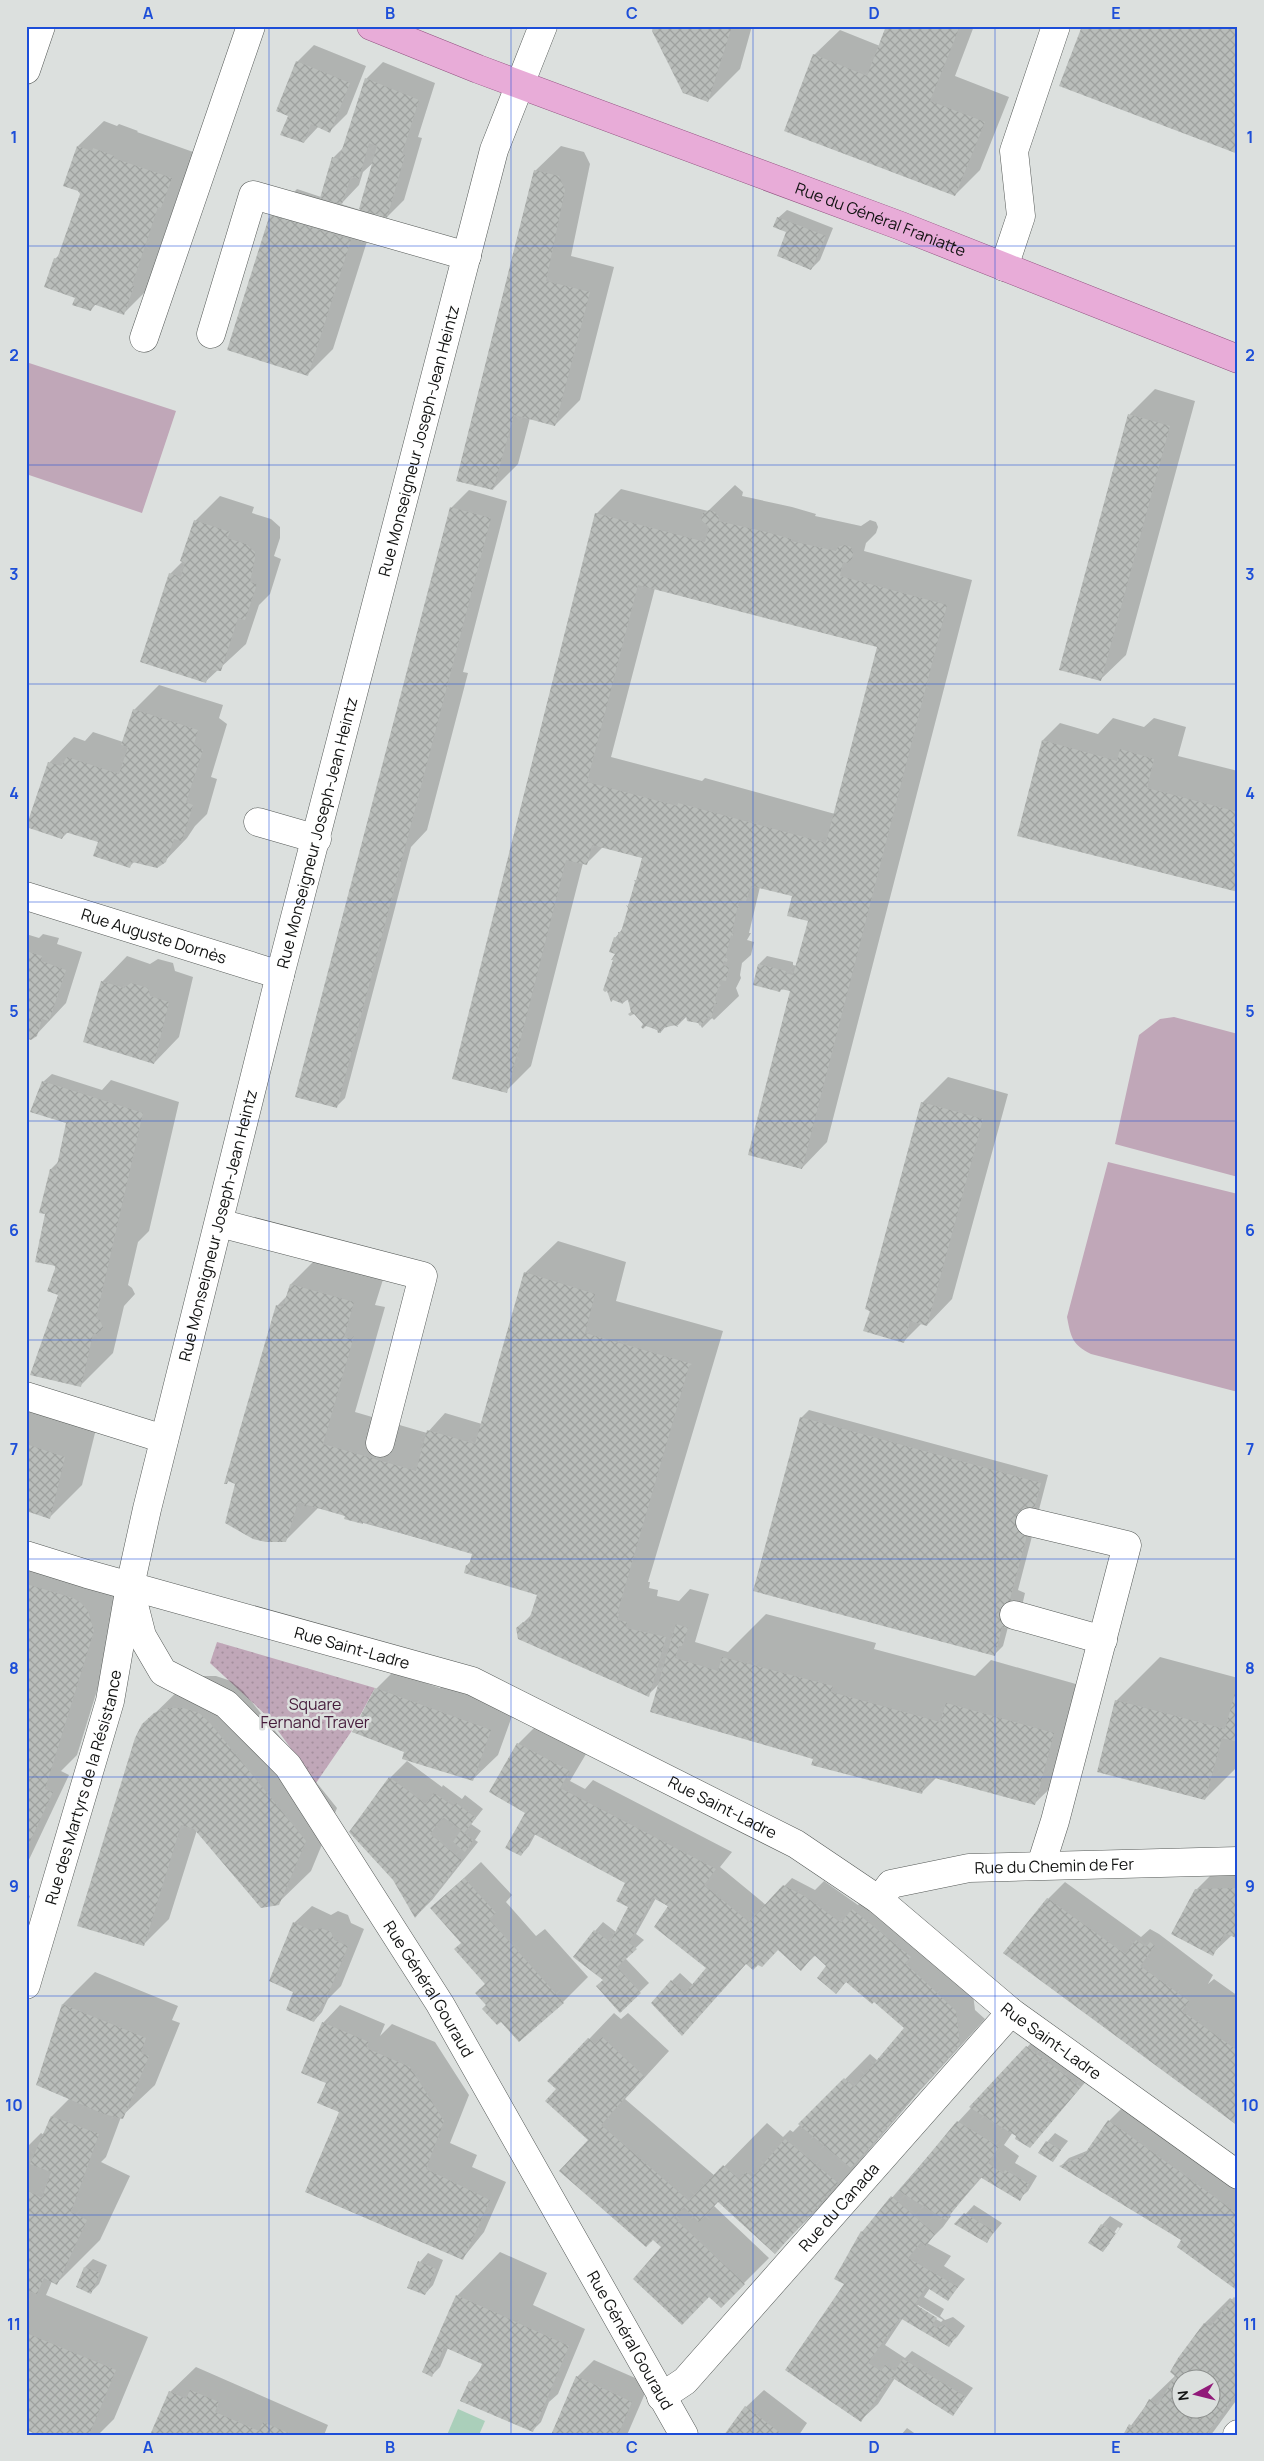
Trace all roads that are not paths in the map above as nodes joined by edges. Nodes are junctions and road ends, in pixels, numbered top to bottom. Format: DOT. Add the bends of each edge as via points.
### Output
graph roads {
  1 [pos="41,26"];
  2 [pos="251,26"];
  3 [pos="371,26"];
  4 [pos="543,26"];
  5 [pos="1056,26"];
  6 [pos="26,70"];
  7 [pos="521,85"];
  8 [pos="467,256"];
  9 [pos="1004,267"];
  10 [pos="211,334"];
  11 [pos="144,338"];
  12 [pos="1238,360"];
  13 [pos="258,822"];
  14 [pos="317,839"];
  15 [pos="26,896"];
  16 [pos="280,975"];
  17 [pos="219,1223"];
  18 [pos="26,1396"];
  19 [pos="164,1439"];
  20 [pos="380,1443"];
  21 [pos="1030,1522"];
  22 [pos="26,1555"];
  23 [pos="130,1586"];
  24 [pos="1014,1615"];
  25 [pos="1103,1640"];
  26 [pos="1238,1861"];
  27 [pos="1041,1865"];
  28 [pos="879,1900"];
  29 [pos="26,1985"];
  30 [pos="1011,2012"];
  31 [pos="1238,2175"];
  32 [pos="662,2397"];
  33 [pos="684,2435"];
  1 -- 6 [label="street"];
  2 -- 11 [label="street"];
  3 -- 7 [label="main road, Rue du Général Franiatte"];
  4 -- 7 [label="street, Rue Monseigneur Joseph-Jean Heintz"];
  5 -- 9 [label="street" via="1014,151 1021,216"];
  7 -- 8 [label="street, Rue Monseigneur Joseph-Jean Heintz" via="494,150"];
  7 -- 9 [label="main road, Rue du Général Franiatte"];
  8 -- 10 [label="street" via="253,194"];
  8 -- 14 [label="street, Rue Monseigneur Joseph-Jean Heintz"];
  9 -- 12 [label="main road, Rue du Général Franiatte"];
  13 -- 14 [label="street"];
  14 -- 16 [label="street, Rue Monseigneur Joseph-Jean Heintz"];
  15 -- 16 [label="street, Rue Auguste Dornès"];
  16 -- 17 [label="street, Rue Monseigneur Joseph-Jean Heintz"];
  17 -- 19 [label="street, Rue Monseigneur Joseph-Jean Heintz"];
  17 -- 20 [label="street" via="423,1276"];
  18 -- 19 [label="street"];
  19 -- 23 [label="street, Rue Monseigneur Joseph-Jean Heintz"];
  21 -- 25 [label="street" via="1127,1545"];
  22 -- 23 [label="street, Rue Saint-Ladre"];
  23 -- 28 [label="street, Rue Saint-Ladre" via="472,1681 796,1844"];
  23 -- 29 [label="street, Rue des Martyrs de la Résistance" via="110,1701"];
  23 -- 32 [label="street, Rue Général Gouraud" via="142,1636 163,1672 226,1704 288,1766 440,2004"];
  24 -- 25 [label="street"];
  25 -- 27 [label="street"];
  26 -- 27 [label="street, Rue du Chemin de Fer"];
  27 -- 28 [label="street, Rue du Chemin de Fer" via="969,1868 891,1884"];
  28 -- 30 [label="street, Rue Saint-Ladre"];
  30 -- 31 [label="street, Rue Saint-Ladre"];
  30 -- 32 [label="street, Rue du Canada" via="685,2381"];
  32 -- 33 [label="street, Rue Général Gouraud"];
}
